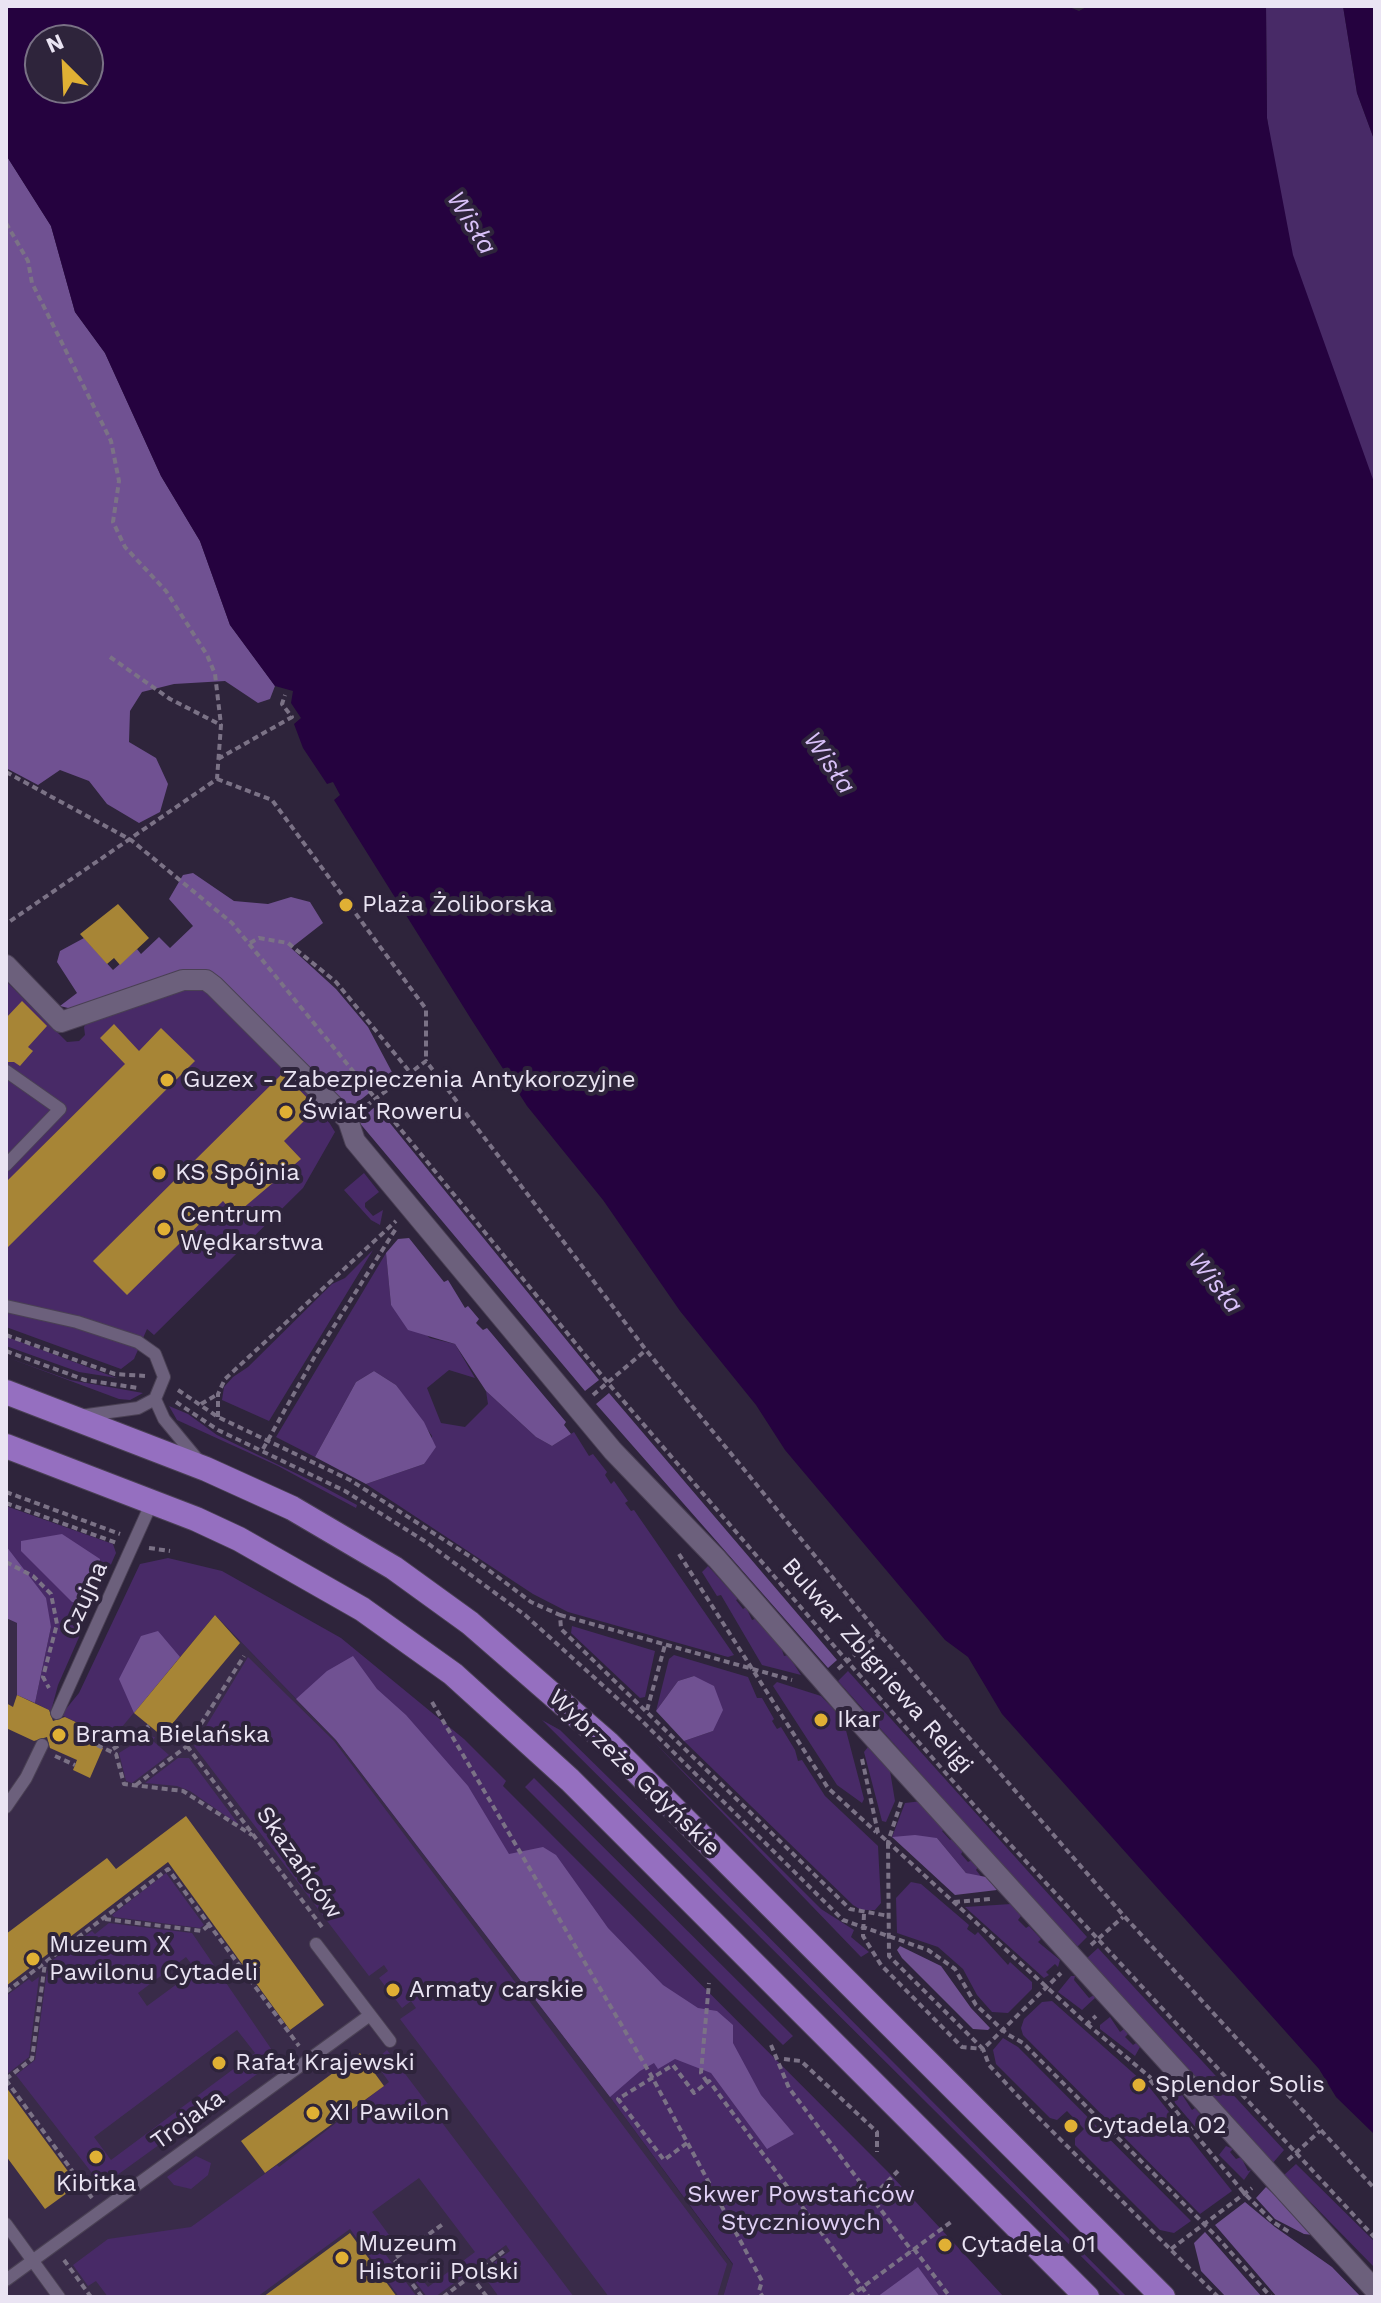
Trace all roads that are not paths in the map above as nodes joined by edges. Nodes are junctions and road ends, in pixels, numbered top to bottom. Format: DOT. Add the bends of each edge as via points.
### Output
graph roads {
  1 [pos="6,965"];
  2 [pos="6,1071"];
  3 [pos="6,1165"];
  4 [pos="6,1306"];
  5 [pos="6,1392"];
  6 [pos="156,1397"];
  7 [pos="73,1416"];
  8 [pos="6,1446"];
  9 [pos="206,1469"];
  10 [pos="152,1502"];
  11 [pos="57,1713"];
  12 [pos="42,1745"];
  13 [pos="6,1807"];
  14 [pos="316,1944"];
  15 [pos="370,2015"];
  16 [pos="390,2041"];
  17 [pos="6,2224"];
  18 [pos="33,2260"];
  19 [pos="6,2280"];
  20 [pos="1375,2290"];
  21 [pos="59,2297"];
  22 [pos="1087,2297"];
  23 [pos="1163,2297"];
  1 -- 20 [label="street" via="61,1022 183,980 206,980 348,1120 355,1141 578,1409"];
  2 -- 3 [label="lane" via="60,1109"];
  4 -- 6 [label="lane" via="77,1322 148,1348 164,1370"];
  5 -- 7 [label="main road, Wybrzeże Gdyńskie"];
  6 -- 7 [label="lane" via="138,1408"];
  6 -- 9 [label="lane" via="164,1419"];
  7 -- 9 [label="main road, Wybrzeże Gdyńskie"];
  8 -- 10 [label="main road, Wybrzeże Gdyńskie"];
  9 -- 23 [label="main road, Wybrzeże Gdyńskie" via="292,1508 394,1568 531,1674 608,1743"];
  10 -- 11 [label="lane, Czujna"];
  10 -- 22 [label="main road, Wybrzeże Gdyńskie" via="239,1539 325,1587 390,1627 485,1701 580,1789"];
  12 -- 13 [label="lane"];
  14 -- 15 [label="lane, Skazańców"];
  15 -- 16 [label="lane, Skazańców"];
  15 -- 18 [label="lane, Trojaka"];
  17 -- 18 [label="lane"];
  18 -- 19 [label="lane, Trojaka"];
  18 -- 21 [label="lane"];
}
